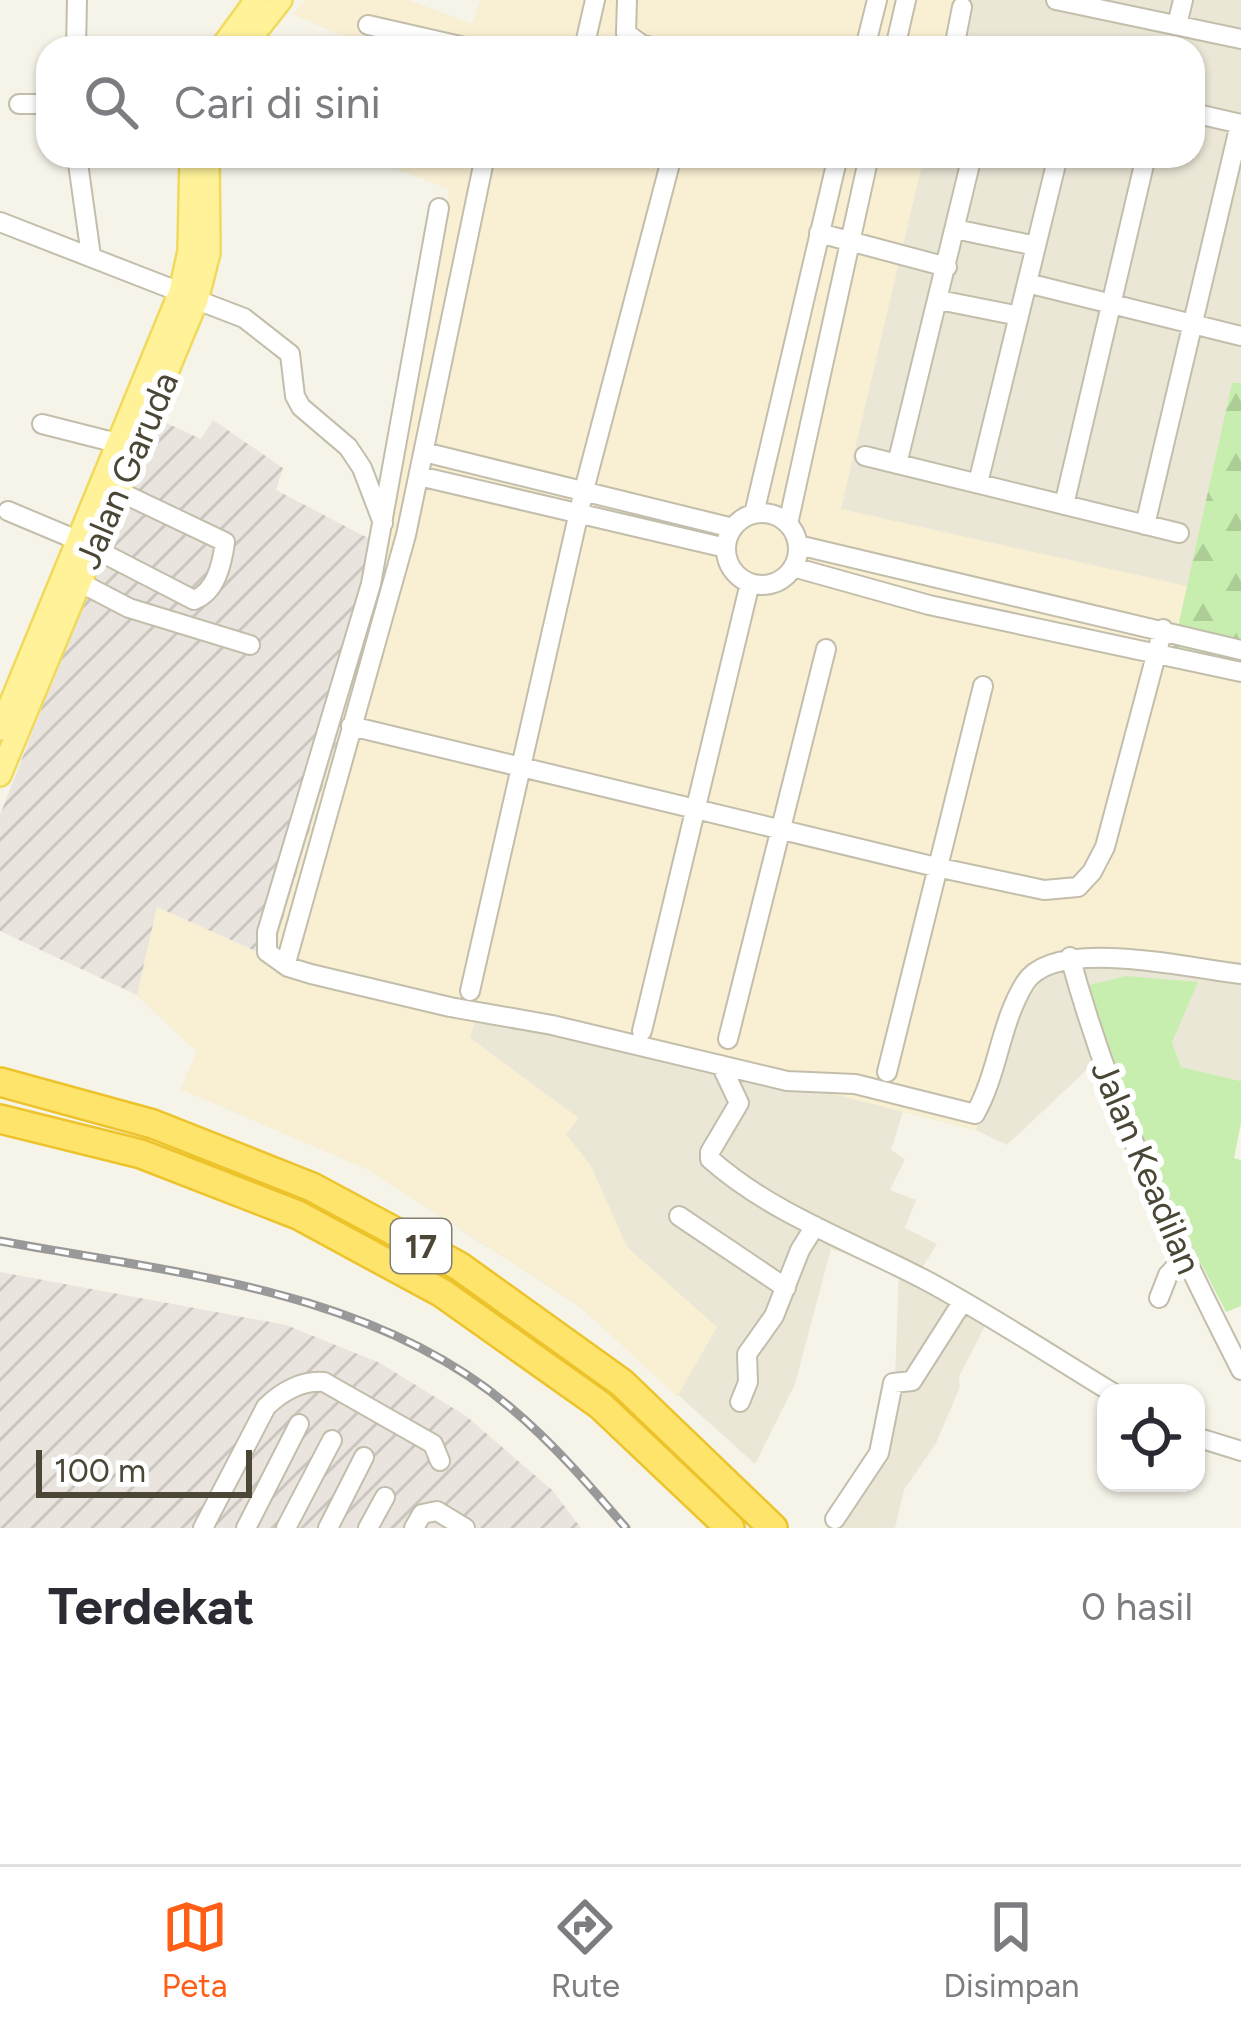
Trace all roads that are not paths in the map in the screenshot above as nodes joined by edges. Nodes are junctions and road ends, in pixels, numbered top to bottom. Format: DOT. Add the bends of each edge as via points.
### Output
graph roads {
  1 [pos="77,0"];
  2 [pos="256,0"];
  3 [pos="281,0"];
  4 [pos="595,0"];
  5 [pos="627,0"];
  6 [pos="877,0"];
  7 [pos="906,0"];
  8 [pos="1056,0"];
  9 [pos="1183,0"];
  10 [pos="1092,4"];
  11 [pos="962,7"];
  12 [pos="1177,25"];
  13 [pos="368,26"];
  14 [pos="76,36"];
  15 [pos="230,36"];
  16 [pos="252,36"];
  17 [pos="414,36"];
  18 [pos="587,36"];
  19 [pos="630,36"];
  20 [pos="868,36"];
  21 [pos="898,36"];
  22 [pos="956,36"];
  23 [pos="1241,39"];
  24 [pos="19,104"];
  25 [pos="36,104"];
  26 [pos="1205,116"];
  27 [pos="1241,124"];
  28 [pos="79,168"];
  29 [pos="191,168"];
  30 [pos="208,168"];
  31 [pos="482,168"];
  32 [pos="669,168"];
  33 [pos="835,168"];
  34 [pos="866,168"];
  35 [pos="969,168"];
  36 [pos="1055,168"];
  37 [pos="1143,168"];
  38 [pos="439,208"];
  39 [pos="0,222"];
  40 [pos="955,229"];
  41 [pos="819,233"];
  42 [pos="850,240"];
  43 [pos="1036,246"];
  44 [pos="91,256"];
  45 [pos="948,262"];
  46 [pos="1027,283"];
  47 [pos="188,296"];
  48 [pos="939,299"];
  49 [pos="1112,303"];
  50 [pos="1019,316"];
  51 [pos="1193,323"];
  52 [pos="1241,336"];
  53 [pos="42,424"];
  54 [pos="117,443"];
  55 [pos="424,452"];
  56 [pos="865,456"];
  57 [pos="897,464"];
  58 [pos="419,476"];
  59 [pos="978,484"];
  60 [pos="109,487"];
  61 [pos="584,490"];
  62 [pos="1064,505"];
  63 [pos="8,511"];
  64 [pos="580,511"];
  65 [pos="754,514"];
  66 [pos="383,523"];
  67 [pos="788,524"];
  68 [pos="1145,525"];
  69 [pos="1178,533"];
  70 [pos="730,538"];
  71 [pos="85,544"];
  72 [pos="798,545"];
  73 [pos="794,567"];
  74 [pos="79,582"];
  75 [pos="750,583"];
  76 [pos="1163,629"];
  77 [pos="250,645"];
  78 [pos="826,649"];
  79 [pos="1241,650"];
  80 [pos="1156,652"];
  81 [pos="1241,671"];
  82 [pos="983,686"];
  83 [pos="7,698"];
  84 [pos="351,726"];
  85 [pos="0,729"];
  86 [pos="522,768"];
  87 [pos="1,773"];
  88 [pos="696,810"];
  89 [pos="781,831"];
  90 [pos="936,867"];
  91 [pos="1070,957"];
  92 [pos="287,958"];
  93 [pos="1241,974"];
  94 [pos="470,991"];
  95 [pos="642,1031"];
  96 [pos="728,1039"];
  97 [pos="721,1065"];
  98 [pos="887,1072"];
  99 [pos="0,1082"];
  100 [pos="0,1119"];
  101 [pos="679,1216"];
  102 [pos="815,1226"];
  103 [pos="1183,1259"];
  104 [pos="786,1288"];
  105 [pos="1159,1298"];
  106 [pos="963,1301"];
  107 [pos="1241,1370"];
  108 [pos="1098,1384"];
  109 [pos="740,1402"];
  110 [pos="299,1424"];
  111 [pos="332,1440"];
  112 [pos="1205,1440"];
  113 [pos="1241,1451"];
  114 [pos="364,1456"];
  115 [pos="440,1461"];
  116 [pos="386,1497"];
  117 [pos="836,1519"];
  118 [pos="203,1528"];
  119 [pos="247,1528"];
  120 [pos="286,1528"];
  121 [pos="328,1528"];
  122 [pos="368,1528"];
  123 [pos="414,1528"];
  124 [pos="464,1528"];
  125 [pos="730,1528"];
  126 [pos="772,1528"];
  1 -- 14 [label="street"];
  2 -- 15 [label="main road"];
  3 -- 16 [label="main road"];
  4 -- 18 [label="street"];
  5 -- 19 [label="street"];
  6 -- 20 [label="street"];
  7 -- 21 [label="street"];
  8 -- 10 [label="street"];
  9 -- 12 [label="street"];
  10 -- 12 [label="street"];
  11 -- 22 [label="street"];
  12 -- 23 [label="street"];
  13 -- 17 [label="street"];
  24 -- 25 [label="street"];
  26 -- 27 [label="street"];
  27 -- 51 [label="street"];
  28 -- 44 [label="street"];
  29 -- 47 [label="main road, Jalan Garuda"];
  30 -- 47 [label="main road, Jalan Garuda" via="208,254"];
  31 -- 55 [label="street"];
  32 -- 61 [label="street"];
  33 -- 41 [label="street"];
  34 -- 42 [label="street"];
  35 -- 40 [label="street"];
  36 -- 43 [label="street"];
  37 -- 49 [label="street"];
  38 -- 66 [label="street"];
  39 -- 44 [label="street"];
  40 -- 43 [label="street"];
  40 -- 45 [label="street"];
  41 -- 42 [label="street"];
  41 -- 65 [label="street"];
  42 -- 45 [label="street"];
  42 -- 67 [label="street"];
  43 -- 46 [label="street"];
  44 -- 47 [label="street"];
  45 -- 48 [label="street"];
  46 -- 49 [label="street"];
  46 -- 50 [label="street"];
  47 -- 54 [label="main road, Jalan Garuda"];
  47 -- 60 [label="main road, Jalan Garuda"];
  47 -- 66 [label="street" via="244,317 290,354 301,407 348,447"];
  48 -- 50 [label="street"];
  48 -- 57 [label="street"];
  49 -- 51 [label="street"];
  49 -- 62 [label="street"];
  50 -- 59 [label="street"];
  51 -- 52 [label="street"];
  51 -- 68 [label="street"];
  53 -- 54 [label="street"];
  54 -- 60 [label="main road, Jalan Garuda"];
  55 -- 58 [label="street"];
  55 -- 61 [label="street"];
  56 -- 57 [label="street"];
  57 -- 59 [label="street"];
  58 -- 64 [label="street"];
  58 -- 84 [label="street"];
  59 -- 62 [label="street"];
  60 -- 71 [label="main road, Jalan Garuda"];
  60 -- 71 [label="street" via="225,542 214,583 194,600"];
  61 -- 64 [label="street"];
  61 -- 70 [label="street"];
  62 -- 68 [label="street"];
  63 -- 71 [label="street"];
  64 -- 70 [label="street"];
  64 -- 86 [label="street"];
  65 -- 67 [label="street"];
  65 -- 70 [label="street"];
  66 -- 97 [label="street" via="267,952 311,974"];
  67 -- 72 [label="street"];
  68 -- 69 [label="street"];
  70 -- 75 [label="street" via="737,575"];
  71 -- 74 [label="main road, Jalan Garuda"];
  71 -- 83 [label="main road, Jalan Garuda"];
  72 -- 73 [label="street"];
  72 -- 76 [label="street"];
  73 -- 75 [label="street" via="766,585"];
  73 -- 80 [label="street" via="929,605"];
  74 -- 77 [label="street" via="129,608"];
  74 -- 87 [label="main road, Jalan Garuda"];
  75 -- 88 [label="street"];
  76 -- 79 [label="street"];
  76 -- 80 [label="street"];
  78 -- 89 [label="street"];
  80 -- 81 [label="street"];
  80 -- 90 [label="street" via="1093,872 1078,886 1044,890"];
  82 -- 90 [label="street"];
  83 -- 85 [label="main road, Jalan Garuda"];
  84 -- 86 [label="street"];
  84 -- 92 [label="street"];
  86 -- 88 [label="street"];
  86 -- 94 [label="street"];
  88 -- 89 [label="street"];
  88 -- 95 [label="street"];
  89 -- 90 [label="street"];
  89 -- 96 [label="street"];
  90 -- 98 [label="street"];
  91 -- 93 [label="street"];
  91 -- 97 [label="street" via="1027,979 975,1114 855,1084 787,1081"];
  91 -- 103 [label="street, Jalan Keadilan" via="1136,1156"];
  97 -- 102 [label="street" via="739,1102 710,1159"];
  99 -- 126 [label="highway, 17" via="154,1124 292,1179 459,1266 622,1383"];
  100 -- 125 [label="highway, 17" via="141,1154 278,1208 442,1293 600,1405"];
  101 -- 104 [label="street"];
  102 -- 104 [label="street"];
  102 -- 106 [label="street"];
  103 -- 105 [label="street"];
  103 -- 107 [label="street, Jalan Keadilan"];
  104 -- 109 [label="street" via="747,1354"];
  106 -- 108 [label="street"];
  106 -- 117 [label="street" via="913,1381 893,1383 879,1453"];
  110 -- 119 [label="street"];
  111 -- 120 [label="street"];
  112 -- 113 [label="street"];
  114 -- 121 [label="street"];
  115 -- 118 [label="street" via="433,1444 324,1382 308,1383 266,1407"];
  116 -- 122 [label="street"];
  123 -- 124 [label="street" via="422,1514 437,1511"];
}
